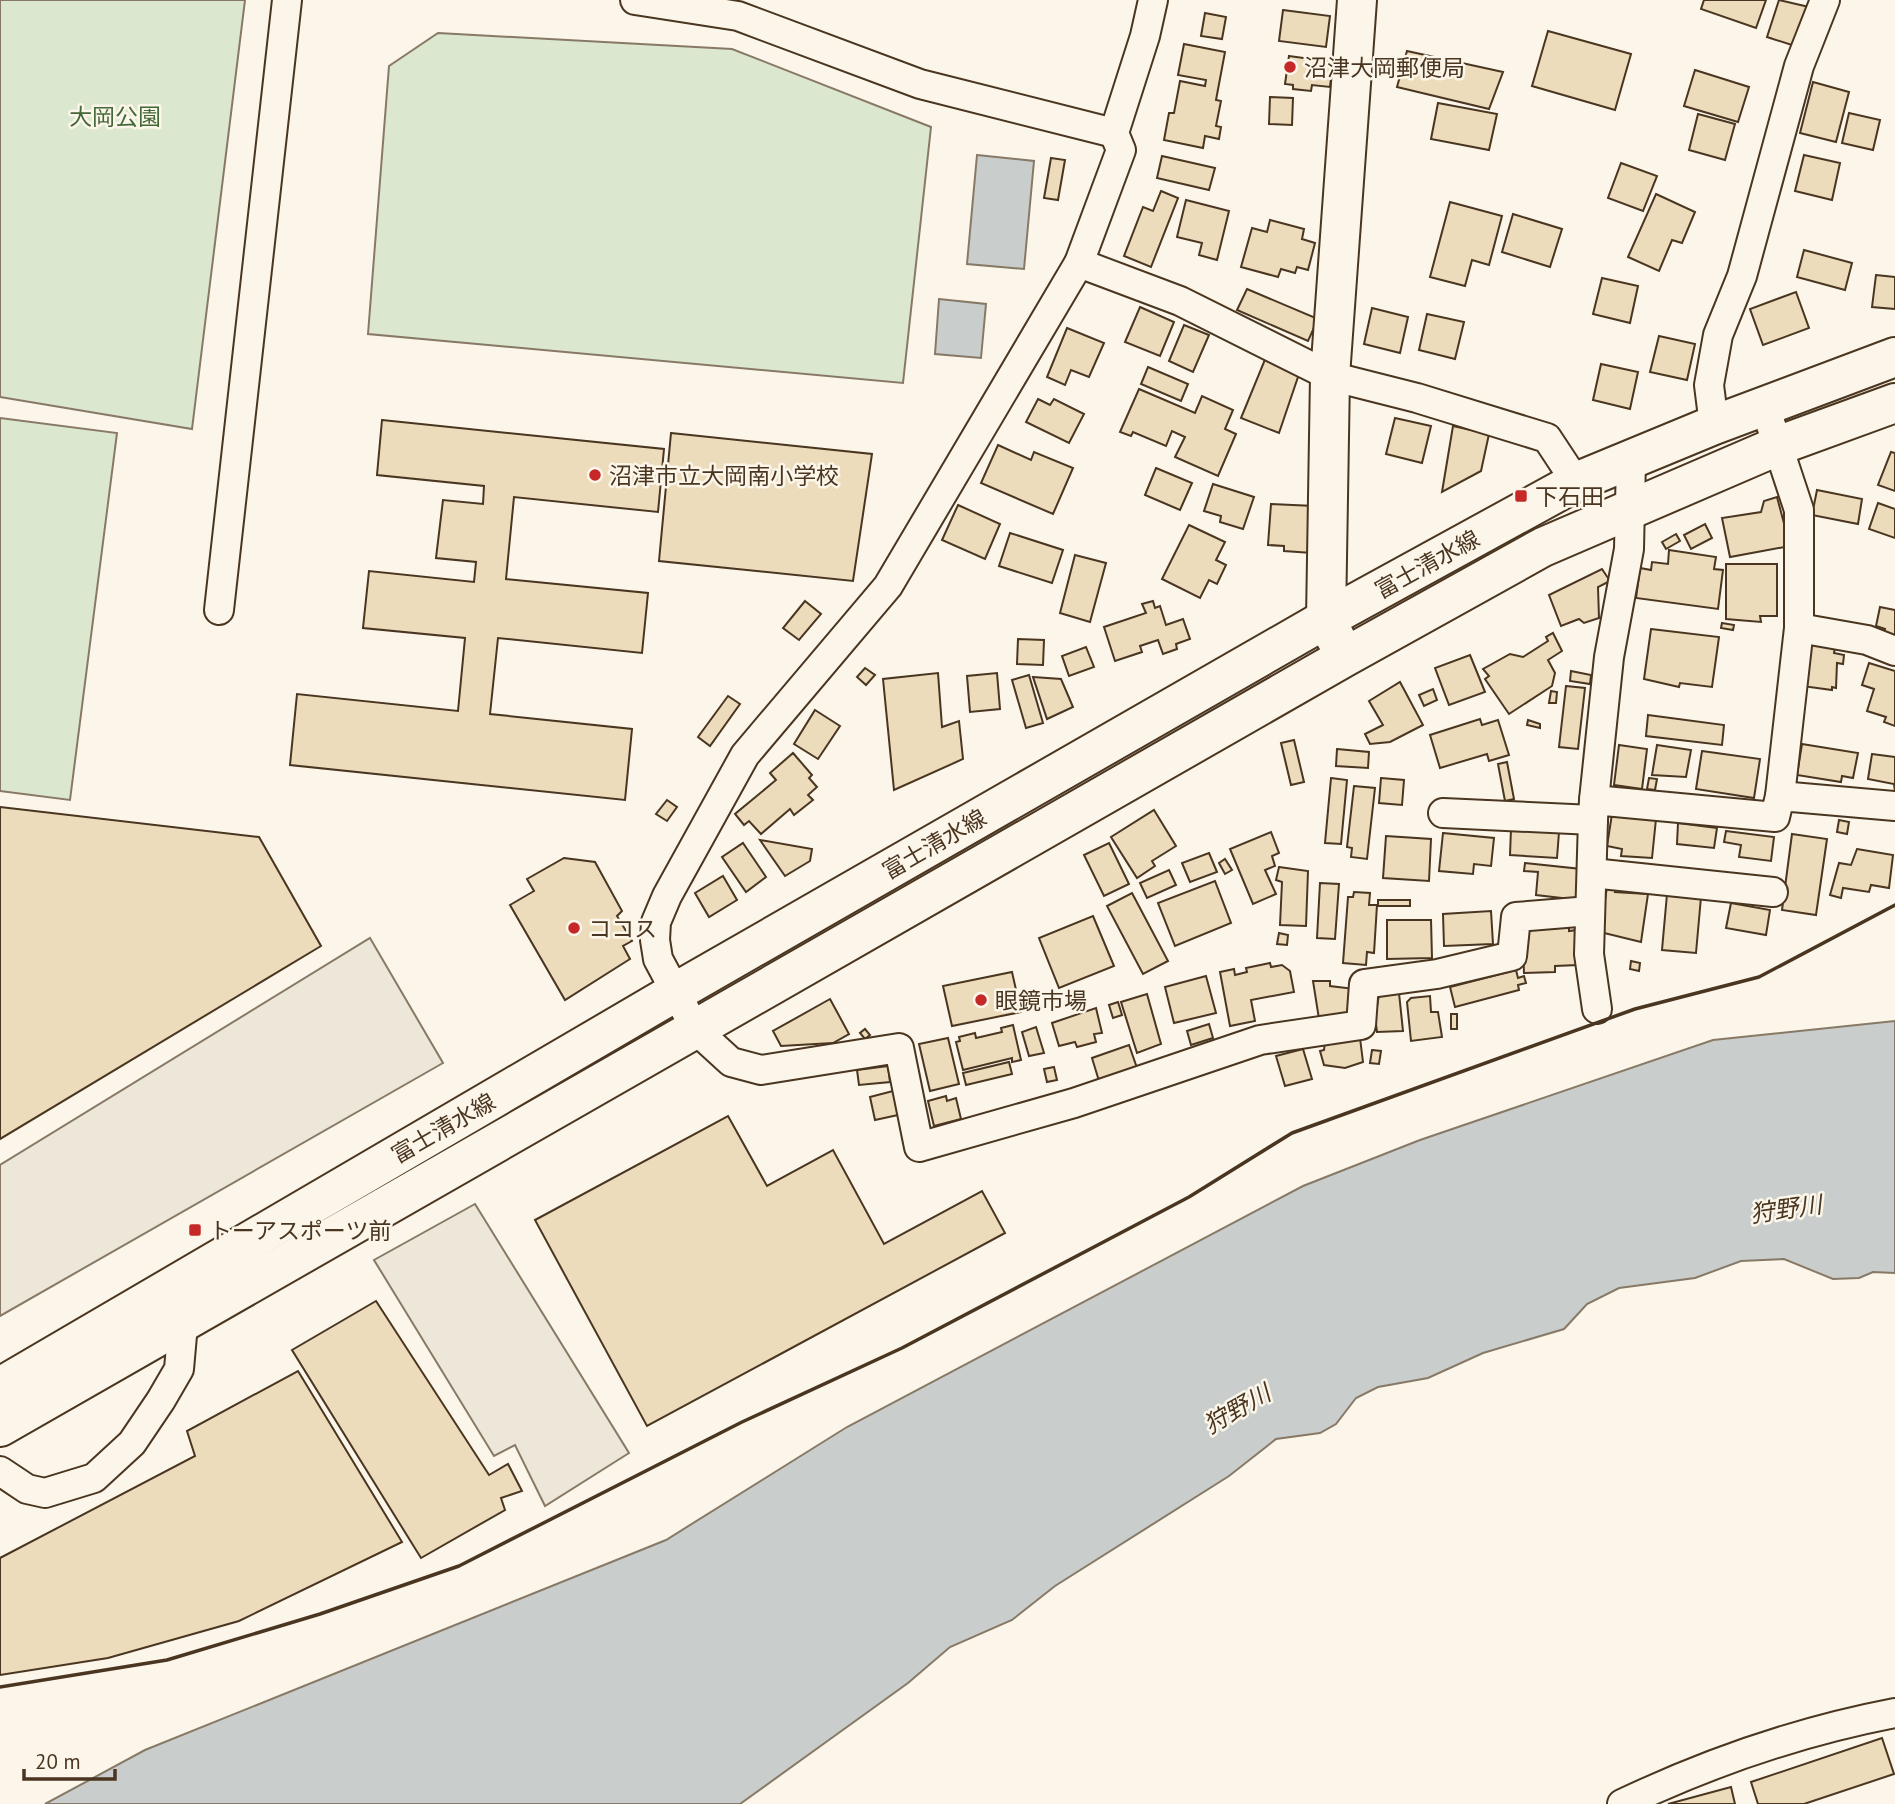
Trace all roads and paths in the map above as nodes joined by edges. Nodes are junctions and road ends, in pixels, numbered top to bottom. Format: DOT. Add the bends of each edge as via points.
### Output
graph roads {
  1 [pos="287,0"];
  2 [pos="635,0"];
  3 [pos="1153,0"];
  4 [pos="1357,0"];
  5 [pos="1825,0"];
  6 [pos="1114,133"];
  7 [pos="1079,263"];
  8 [pos="1895,357"];
  9 [pos="1331,376"];
  10 [pos="1895,403"];
  11 [pos="1765,407"];
  12 [pos="1714,425"];
  13 [pos="1780,444"];
  14 [pos="1631,460"];
  15 [pos="1576,482"];
  16 [pos="1631,508"];
  17 [pos="219,610"];
  18 [pos="1326,619"];
  19 [pos="1799,628"];
  20 [pos="1895,651"];
  21 [pos="1345,657"];
  22 [pos="1780,796"];
  23 [pos="1895,806"];
  24 [pos="1593,810"];
  25 [pos="1443,813"];
  26 [pos="1592,873"];
  27 [pos="1773,892"];
  28 [pos="1590,911"];
  29 [pos="674,993"];
  30 [pos="1597,1009"];
  31 [pos="696,1030"];
  32 [pos="183,1324"];
  33 [pos="0,1387"];
  34 [pos="0,1427"];
  35 [pos="0,1471"];
  36 [pos="1895,1713"];
  37 [pos="1622,1804"];
  1 -- 17 [label="street"];
  2 -- 6 [label="street" via="738,16 920,84"];
  3 -- 6 [label="street"];
  4 -- 9 [label="main road"];
  5 -- 12 [label="street" via="1799,66 1742,276 1718,335 1709,385"];
  6 -- 7 [label="street" via="1121,150"];
  7 -- 9 [label="street" via="1180,301"];
  7 -- 29 [label="street" via="888,586 745,755 656,922 658,959"];
  8 -- 11 [label="main road, 富士清水線"];
  9 -- 15 [label="street" via="1547,438"];
  9 -- 18 [label="main road"];
  10 -- 13 [label="main road, 富士清水線"];
  11 -- 12 [label="main road, 富士清水線"];
  11 -- 13 [label="street"];
  12 -- 14 [label="main road, 富士清水線"];
  13 -- 16 [label="main road, 富士清水線"];
  13 -- 19 [label="street" via="1799,510"];
  14 -- 15 [label="main road, 富士清水線"];
  14 -- 16 [label="street"];
  15 -- 18 [label="main road, 富士清水線"];
  16 -- 21 [label="main road, 富士清水線" via="1543,547"];
  16 -- 24 [label="street"];
  18 -- 21 [label="main road"];
  18 -- 29 [label="main road, 富士清水線"];
  19 -- 20 [label="street" via="1867,640"];
  19 -- 22 [label="street"];
  21 -- 31 [label="main road, 富士清水線"];
  22 -- 23 [label="street"];
  22 -- 24 [label="street" via="1775,817"];
  24 -- 25 [label="street"];
  24 -- 26 [label="street"];
  26 -- 27 [label="street"];
  26 -- 28 [label="street"];
  28 -- 30 [label="street" via="1589,954"];
  28 -- 31 [label="street" via="1516,916 1512,956 1437,974 1364,984 1362,1025 1260,1040 1074,1103 919,1147 899,1048 761,1070 731,1062"];
  29 -- 31 [label="street"];
  29 -- 33 [label="main road, 富士清水線"];
  31 -- 32 [label="main road, 富士清水線"];
  32 -- 34 [label="main road, 富士清水線"];
  32 -- 35 [label="street" via="179,1369 132,1443 94,1478 45,1493 27,1489"];
  36 -- 37 [label="street" via="1853,1721 1686,1773"];
}
